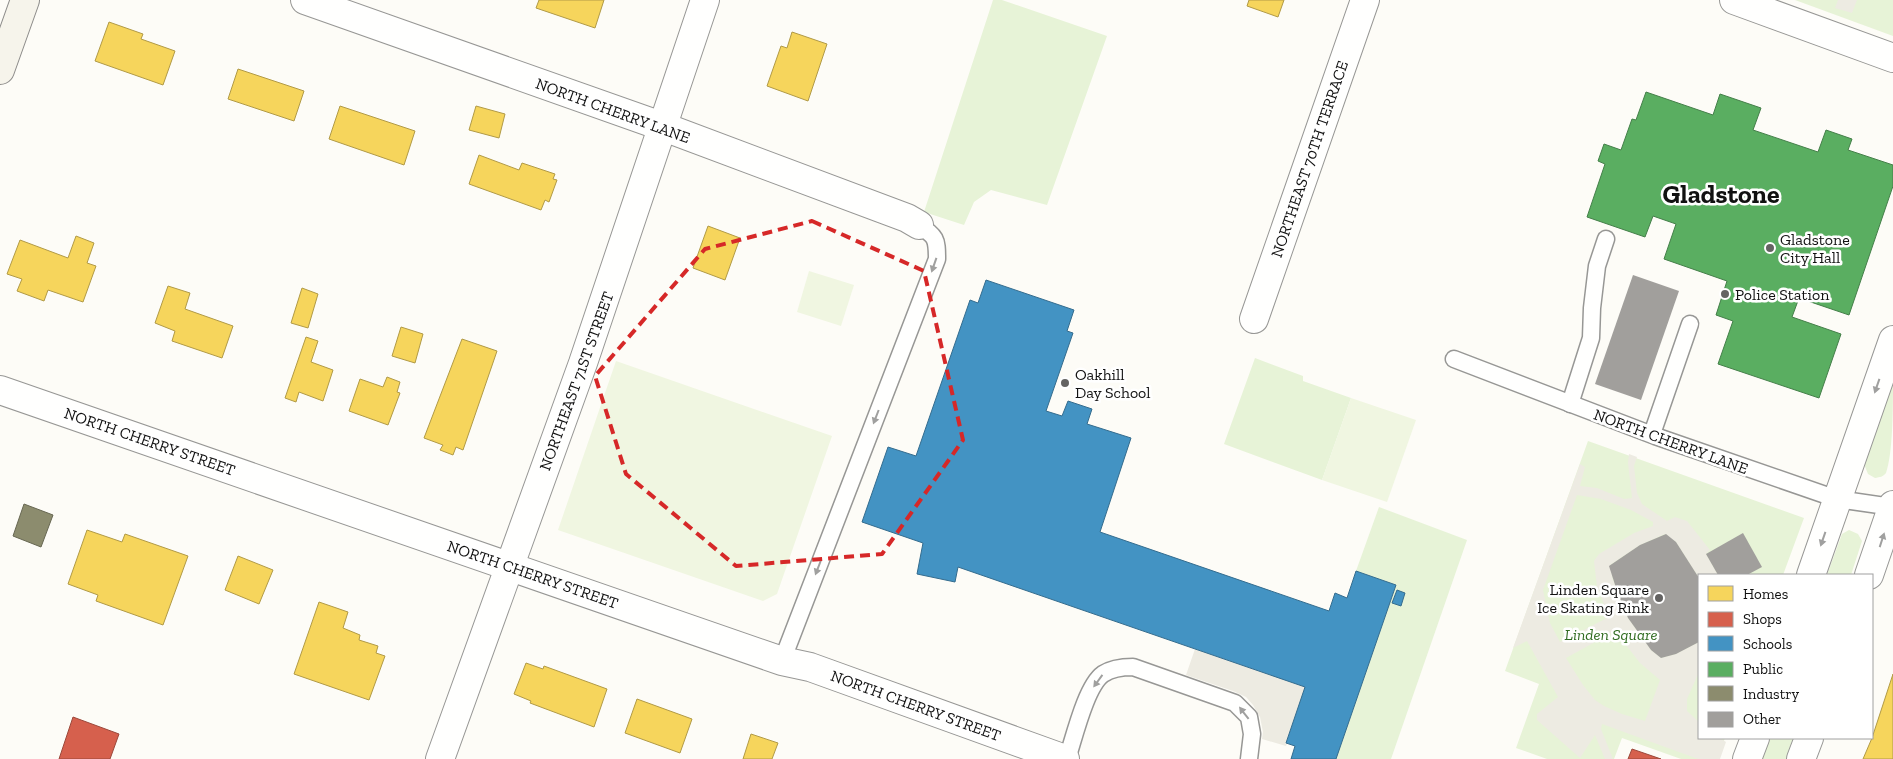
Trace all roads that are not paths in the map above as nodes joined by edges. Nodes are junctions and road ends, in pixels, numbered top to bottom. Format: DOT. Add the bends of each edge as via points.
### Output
graph roads {
  1 [pos="25,0"];
  2 [pos="306,0"];
  3 [pos="705,0"];
  4 [pos="1365,0"];
  5 [pos="1734,0"];
  6 [pos="1893,58"];
  7 [pos="0,70"];
  8 [pos="664,127"];
  9 [pos="919,225"];
  10 [pos="1606,239"];
  11 [pos="1254,319"];
  12 [pos="1690,324"];
  13 [pos="1893,340"];
  14 [pos="1454,359"];
  15 [pos="0,390"];
  16 [pos="1570,404"];
  17 [pos="1652,434"];
  18 [pos="1837,499"];
  19 [pos="1893,506"];
  20 [pos="509,566"];
  21 [pos="1811,574"];
  22 [pos="1869,574"];
  23 [pos="782,661"];
  24 [pos="1755,739"];
  25 [pos="440,759"];
  26 [pos="1066,759"];
  27 [pos="1249,759"];
  28 [pos="1748,759"];
  1 -- 7 [label="main road"];
  2 -- 8 [label="street, NORTH CHERRY LANE"];
  3 -- 8 [label="street, NORTHEAST 71ST STREET"];
  4 -- 11 [label="street, NORTHEAST 70TH TERRACE"];
  5 -- 6 [label="street"];
  8 -- 9 [label="street, NORTH CHERRY LANE"];
  8 -- 20 [label="street, NORTHEAST 71ST STREET"];
  9 -- 23 [label="lane, one-way" via="937,242 937,259"];
  10 -- 16 [label="lane" via="1597,266 1591,338"];
  12 -- 17 [label="lane"];
  13 -- 18 [label="street, one-way"];
  14 -- 16 [label="lane, NORTH CHERRY LANE"];
  15 -- 20 [label="street, NORTH CHERRY STREET"];
  16 -- 17 [label="lane, NORTH CHERRY LANE"];
  17 -- 18 [label="lane, NORTH CHERRY LANE"];
  18 -- 19 [label="lane, NORTH CHERRY LANE"];
  18 -- 21 [label="street, one-way"];
  22 -- 19 [label="street, one-way"];
  20 -- 23 [label="street, NORTH CHERRY STREET"];
  20 -- 25 [label="street, NORTHEAST 71ST STREET"];
  23 -- 26 [label="street, NORTH CHERRY STREET" via="810,668"];
  24 -- 28 [label="street"];
  27 -- 26 [label="lane, one-way" via="1252,734 1249,717 1235,703 1133,666 1117,668 1102,675 1088,696"];
}
